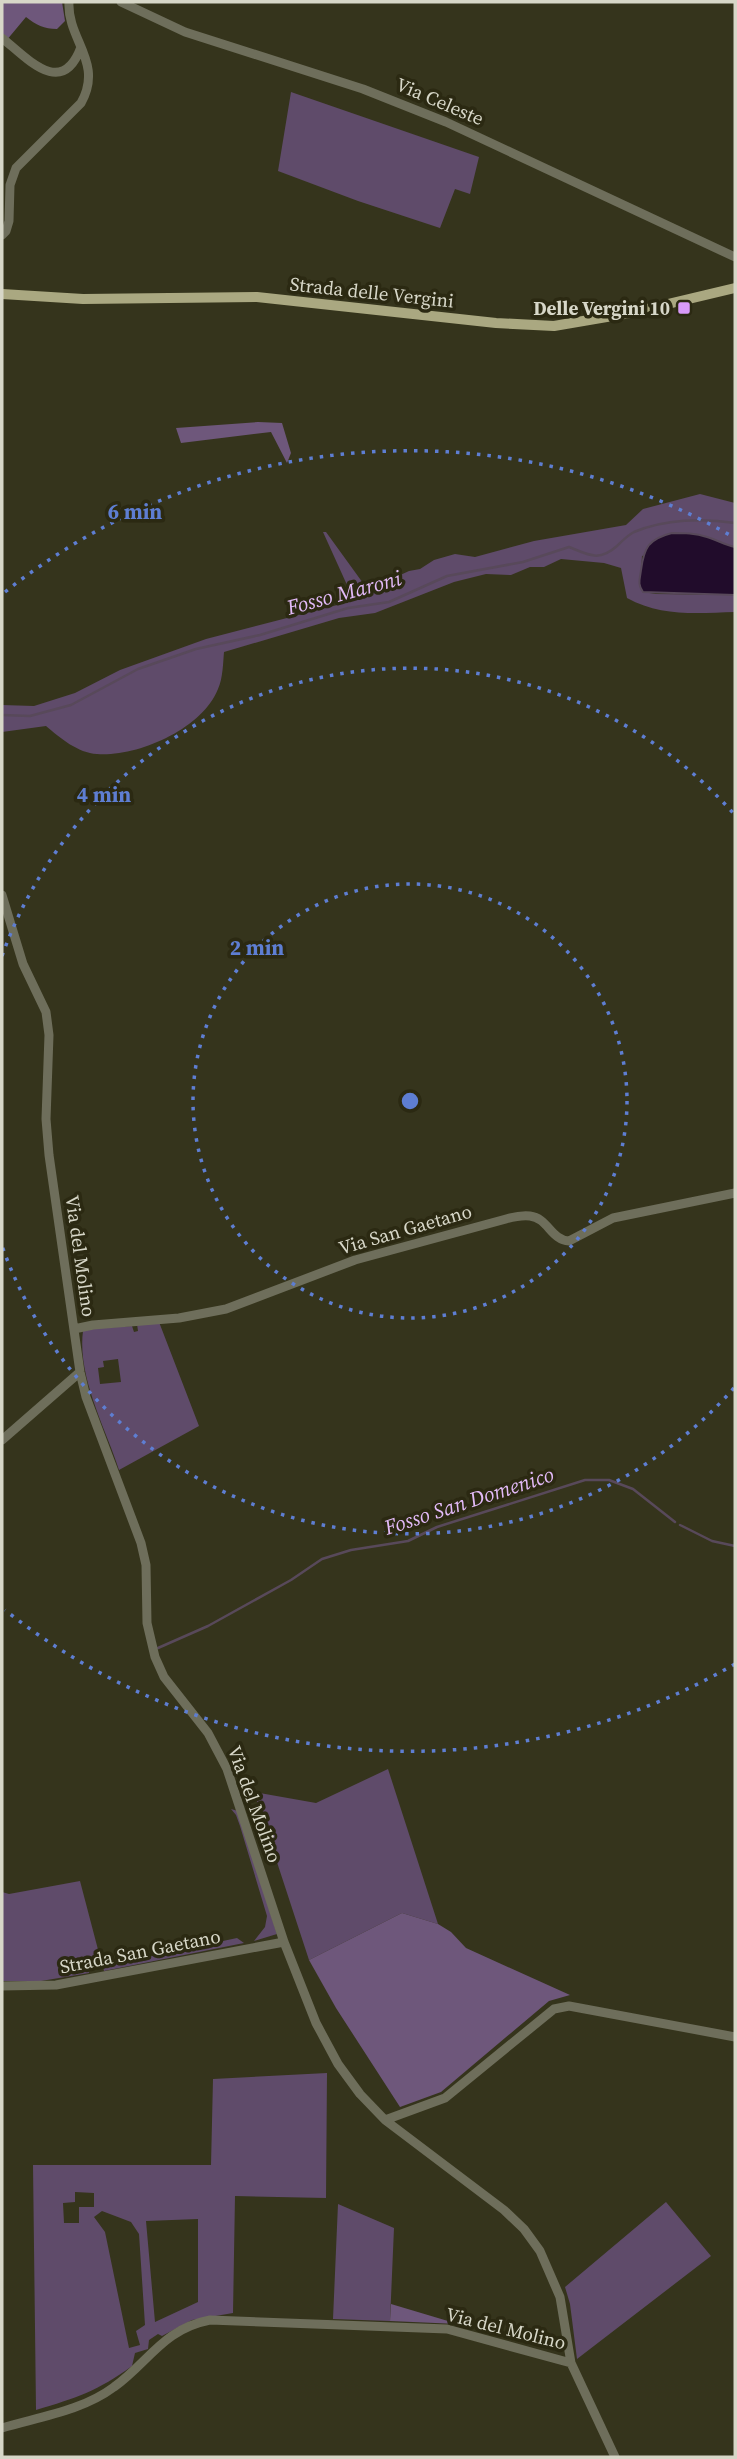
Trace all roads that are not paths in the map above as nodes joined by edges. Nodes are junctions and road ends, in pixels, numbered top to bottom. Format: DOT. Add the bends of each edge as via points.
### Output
graph roads {
  1 [pos="69,2"];
  2 [pos="121,2"];
  3 [pos="133,4"];
  4 [pos="2,38"];
  5 [pos="81,47"];
  6 [pos="2,235"];
  7 [pos="735,257"];
  8 [pos="735,288"];
  9 [pos="2,294"];
  10 [pos="2,895"];
  11 [pos="735,1193"];
  12 [pos="74,1329"];
  13 [pos="80,1372"];
  14 [pos="2,1440"];
  15 [pos="284,1942"];
  16 [pos="2,1986"];
  17 [pos="735,2037"];
  18 [pos="385,2120"];
  19 [pos="571,2363"];
  20 [pos="2,2428"];
  21 [pos="615,2457"];
  1 -- 5 [label="street"];
  2 -- 3 [label="street, Via Celeste"];
  3 -- 7 [label="street, Via Celeste" via="185,32 406,105"];
  4 -- 5 [label="street" via="51,74 65,71"];
  5 -- 6 [label="street" via="89,68 84,96 16,168 10,185 9,221"];
  8 -- 9 [label="main road, Strada delle Vergini" via="554,326 257,297 83,299"];
  10 -- 12 [label="street, Via del Molino" via="48,1021 49,1155"];
  11 -- 12 [label="street, Via San Gaetano" via="613,1218 569,1241 558,1238 540,1219 506,1219 355,1260 226,1309"];
  12 -- 13 [label="street, Via del Molino"];
  13 -- 14 [label="street"];
  13 -- 15 [label="street, Via del Molino" via="141,1543 155,1657 227,1769"];
  15 -- 16 [label="street, Strada San Gaetano" via="56,1985"];
  15 -- 18 [label="street, Via del Molino" via="316,2023 338,2064"];
  17 -- 18 [label="street" via="580,2007 554,2009 444,2098"];
  18 -- 19 [label="street, Via del Molino" via="524,2229 540,2251 560,2297"];
  19 -- 20 [label="street, Via del Molino" via="447,2329 210,2320 174,2333 115,2387 83,2404"];
  19 -- 21 [label="street, Via del Molino"];
}
